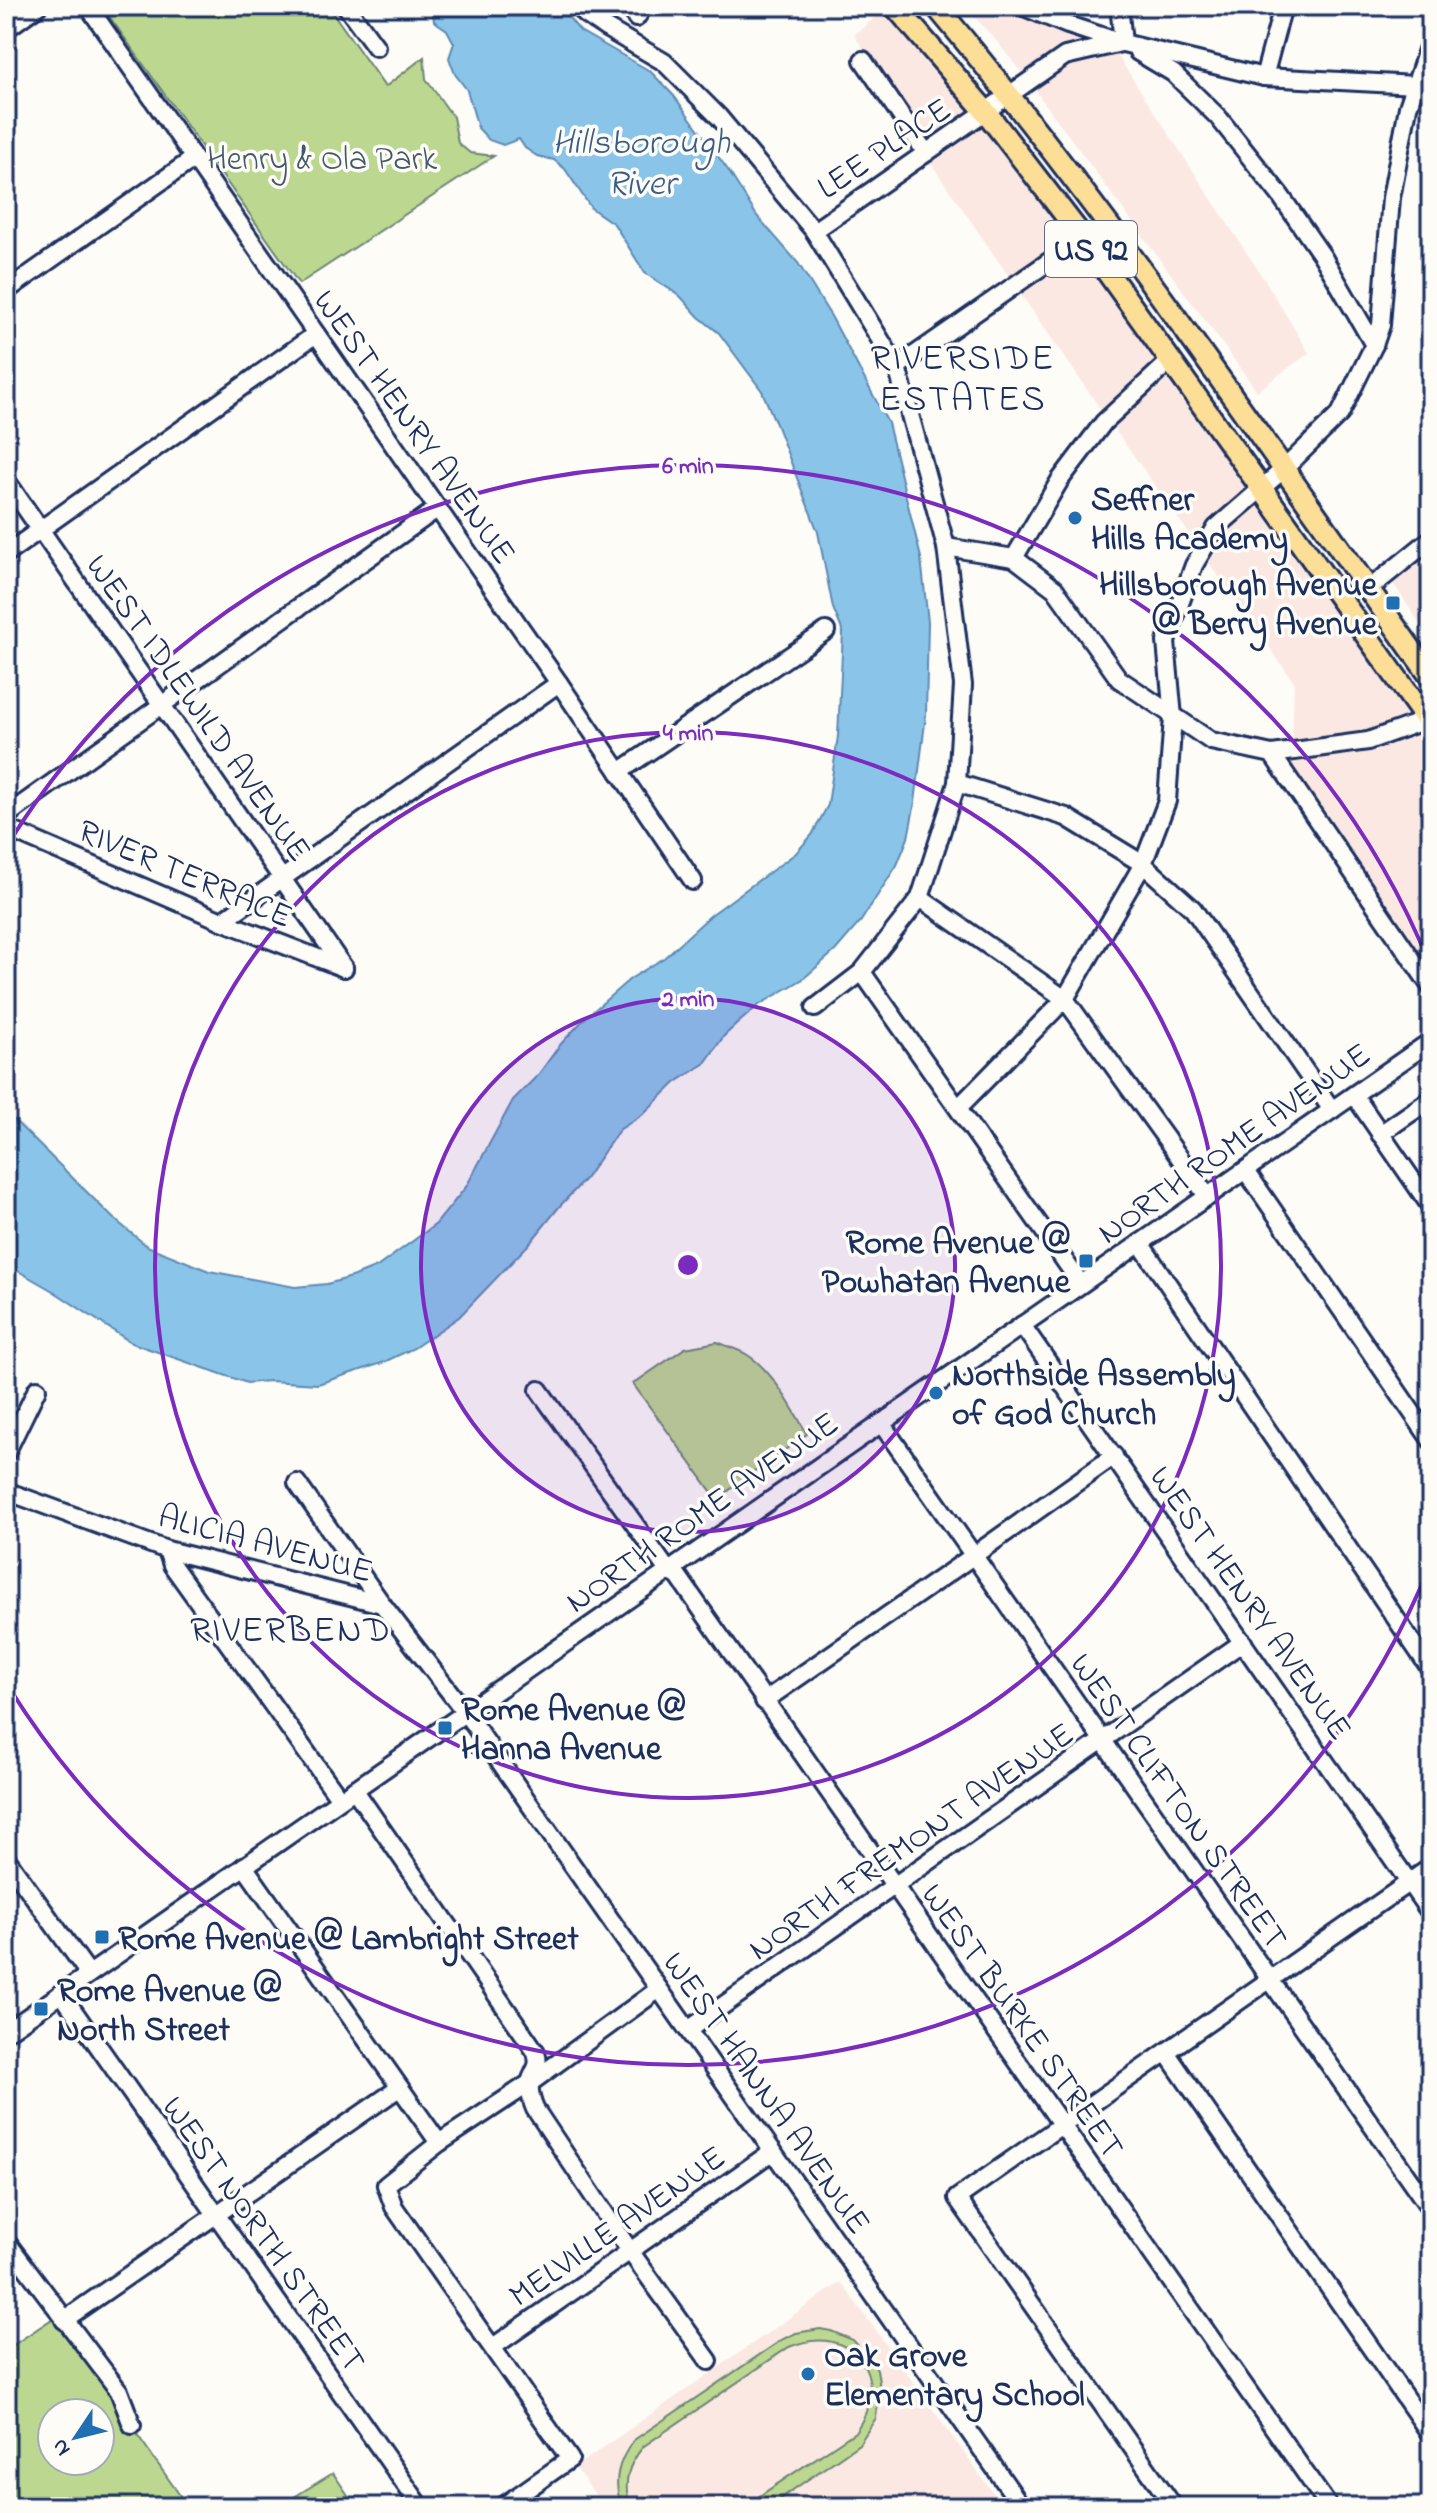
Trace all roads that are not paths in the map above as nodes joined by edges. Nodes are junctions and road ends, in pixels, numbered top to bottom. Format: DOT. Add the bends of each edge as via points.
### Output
graph roads {
  1 [pos="38,6"];
  2 [pos="88,6"];
  3 [pos="346,6"];
  4 [pos="579,6"];
  5 [pos="895,6"];
  6 [pos="936,6"];
  7 [pos="1022,6"];
  8 [pos="1123,6"];
  9 [pos="1283,6"];
  10 [pos="6,29"];
  11 [pos="1431,38"];
  12 [pos="1123,43"];
  13 [pos="376,47"];
  14 [pos="863,60"];
  15 [pos="1264,77"];
  16 [pos="1424,84"];
  17 [pos="1010,95"];
  18 [pos="986,112"];
  19 [pos="926,153"];
  20 [pos="193,159"];
  21 [pos="814,231"];
  22 [pos="1083,238"];
  23 [pos="6,291"];
  24 [pos="316,334"];
  25 [pos="1374,345"];
  26 [pos="1171,360"];
  27 [pos="897,367"];
  28 [pos="1284,469"];
  29 [pos="6,480"];
  30 [pos="1261,486"];
  31 [pos="438,508"];
  32 [pos="40,530"];
  33 [pos="1431,539"];
  34 [pos="946,547"];
  35 [pos="6,554"];
  36 [pos="1014,558"];
  37 [pos="1369,589"];
  38 [pos="826,631"];
  39 [pos="1431,677"];
  40 [pos="559,683"];
  41 [pos="161,704"];
  42 [pos="1173,717"];
  43 [pos="1430,717"];
  44 [pos="1272,754"];
  45 [pos="619,772"];
  46 [pos="957,783"];
  47 [pos="6,816"];
  48 [pos="6,828"];
  49 [pos="1143,864"];
  50 [pos="283,880"];
  51 [pos="693,881"];
  52 [pos="920,898"];
  53 [pos="222,921"];
  54 [pos="344,968"];
  55 [pos="862,972"];
  56 [pos="1431,987"];
  57 [pos="1065,999"];
  58 [pos="815,1008"];
  59 [pos="1429,1048"];
  60 [pos="1354,1095"];
  61 [pos="1431,1099"];
  62 [pos="958,1108"];
  63 [pos="1332,1110"];
  64 [pos="1380,1134"];
  65 [pos="1246,1171"];
  66 [pos="1208,1197"];
  67 [pos="1431,1207"];
  68 [pos="1140,1243"];
  69 [pos="1081,1284"];
  70 [pos="1022,1325"];
  71 [pos="37,1389"];
  72 [pos="539,1390"];
  73 [pos="881,1423"];
  74 [pos="1431,1440"];
  75 [pos="6,1453"];
  76 [pos="1114,1456"];
  77 [pos="297,1483"];
  78 [pos="6,1491"];
  79 [pos="167,1550"];
  80 [pos="973,1556"];
  81 [pos="668,1571"];
  82 [pos="382,1604"];
  83 [pos="1243,1642"];
  84 [pos="1431,1670"];
  85 [pos="764,1701"];
  86 [pos="465,1712"];
  87 [pos="1103,1742"];
  88 [pos="347,1794"];
  89 [pos="6,1858"];
  90 [pos="244,1866"];
  91 [pos="1431,1867"];
  92 [pos="1409,1883"];
  93 [pos="894,1888"];
  94 [pos="1431,1914"];
  95 [pos="89,1974"];
  96 [pos="1270,1980"];
  97 [pos="659,1989"];
  98 [pos="61,1993"];
  99 [pos="688,2030"];
  100 [pos="6,2032"];
  101 [pos="1166,2052"];
  102 [pos="530,2083"];
  103 [pos="399,2088"];
  104 [pos="1061,2126"];
  105 [pos="439,2143"];
  106 [pos="773,2151"];
  107 [pos="1431,2210"];
  108 [pos="216,2216"];
  109 [pos="6,2241"];
  110 [pos="630,2251"];
  111 [pos="64,2320"];
  112 [pos="493,2347"];
  113 [pos="709,2361"];
  114 [pos="132,2425"];
  115 [pos="1431,2435"];
  116 [pos="421,2507"];
  117 [pos="502,2507"];
  118 [pos="1022,2507"];
  119 [pos="1174,2507"];
  120 [pos="1329,2507"];
  1 -- 10 [label="street"];
  2 -- 20 [label="street, WEST HENRY AVENUE"];
  3 -- 13 [label="street"];
  4 -- 21 [label="street" via="664,62 719,117"];
  5 -- 18 [label="main road, US 92"];
  6 -- 17 [label="main road, US 92"];
  7 -- 12 [label="street"];
  8 -- 12 [label="street"];
  9 -- 15 [label="street"];
  11 -- 16 [label="street"];
  12 -- 15 [label="street"];
  12 -- 17 [label="street, LEE PLACE" via="1065,56"];
  12 -- 25 [label="street" via="1173,73 1218,117 1323,257"];
  14 -- 19 [label="street"];
  15 -- 16 [label="street"];
  16 -- 25 [label="street" via="1408,107 1391,198 1381,325"];
  17 -- 18 [label="street, LEE PLACE"];
  17 -- 28 [label="main road, US 92"];
  18 -- 19 [label="street, LEE PLACE"];
  18 -- 22 [label="main road, US 92"];
  19 -- 21 [label="street, LEE PLACE"];
  20 -- 23 [label="street"];
  20 -- 24 [label="street, WEST HENRY AVENUE"];
  21 -- 27 [label="street"];
  22 -- 26 [label="main road, US 92"];
  22 -- 27 [label="street"];
  24 -- 31 [label="street, WEST HENRY AVENUE"];
  24 -- 32 [label="street"];
  25 -- 28 [label="street" via="1340,414"];
  26 -- 30 [label="main road, US 92"];
  26 -- 36 [label="street" via="1104,422 1060,480"];
  27 -- 34 [label="street"];
  28 -- 30 [label="street"];
  28 -- 37 [label="main road, US 92"];
  29 -- 32 [label="street, WEST IDLEWILD AVENUE"];
  30 -- 42 [label="street" via="1216,528 1194,565 1166,642"];
  30 -- 43 [label="main road, US 92"];
  31 -- 40 [label="street, WEST HENRY AVENUE"];
  31 -- 41 [label="street"];
  32 -- 35 [label="street"];
  32 -- 41 [label="street, WEST IDLEWILD AVENUE"];
  33 -- 37 [label="street"];
  34 -- 36 [label="street"];
  34 -- 46 [label="street" via="963,685"];
  36 -- 42 [label="street" via="1055,589 1119,679"];
  37 -- 39 [label="main road, US 92"];
  38 -- 45 [label="street"];
  40 -- 45 [label="street, WEST HENRY AVENUE"];
  40 -- 50 [label="street"];
  41 -- 47 [label="street"];
  41 -- 50 [label="street, WEST IDLEWILD AVENUE"];
  42 -- 44 [label="street" via="1211,741"];
  42 -- 49 [label="street" via="1167,801"];
  43 -- 44 [label="street" via="1368,741"];
  44 -- 56 [label="street"];
  45 -- 51 [label="street, WEST HENRY AVENUE"];
  46 -- 49 [label="street" via="1066,817"];
  46 -- 52 [label="street"];
  48 -- 53 [label="street, RIVER TERRACE"];
  49 -- 57 [label="street"];
  49 -- 63 [label="street" via="1193,909"];
  50 -- 53 [label="street"];
  50 -- 54 [label="street, WEST IDLEWILD AVENUE"];
  52 -- 55 [label="street"];
  52 -- 57 [label="street"];
  53 -- 54 [label="street, RIVER TERRACE"];
  55 -- 58 [label="street"];
  55 -- 62 [label="street"];
  57 -- 62 [label="street"];
  57 -- 66 [label="street"];
  59 -- 60 [label="street, NORTH ROME AVENUE"];
  60 -- 63 [label="street, NORTH ROME AVENUE"];
  60 -- 64 [label="street"];
  61 -- 64 [label="street"];
  62 -- 69 [label="street"];
  63 -- 65 [label="street, NORTH ROME AVENUE"];
  64 -- 67 [label="street"];
  65 -- 66 [label="street, NORTH ROME AVENUE"];
  65 -- 74 [label="street"];
  66 -- 68 [label="street, NORTH ROME AVENUE"];
  68 -- 69 [label="street, NORTH ROME AVENUE"];
  68 -- 84 [label="street"];
  69 -- 70 [label="street, NORTH ROME AVENUE"];
  70 -- 73 [label="street, NORTH ROME AVENUE"];
  70 -- 76 [label="street, WEST HENRY AVENUE"];
  71 -- 75 [label="street"];
  72 -- 81 [label="street, WEST BURKE STREET"];
  73 -- 80 [label="street, WEST CLIFTON STREET"];
  73 -- 81 [label="street, NORTH ROME AVENUE"];
  76 -- 80 [label="street"];
  76 -- 83 [label="street, WEST HENRY AVENUE"];
  77 -- 82 [label="street"];
  78 -- 79 [label="street, ALICIA AVENUE"];
  79 -- 82 [label="street, ALICIA AVENUE"];
  79 -- 88 [label="street" via="172,1565"];
  80 -- 85 [label="street"];
  80 -- 87 [label="street, WEST CLIFTON STREET"];
  81 -- 85 [label="street, WEST BURKE STREET" via="678,1576"];
  81 -- 86 [label="street, NORTH ROME AVENUE"];
  82 -- 86 [label="street, ALICIA AVENUE"];
  83 -- 87 [label="street, NORTH FREMONT AVENUE"];
  83 -- 92 [label="street, WEST HENRY AVENUE"];
  85 -- 93 [label="street, WEST BURKE STREET"];
  86 -- 88 [label="street, NORTH ROME AVENUE"];
  86 -- 97 [label="street, WEST HANNA AVENUE"];
  87 -- 93 [label="street, NORTH FREMONT AVENUE"];
  87 -- 96 [label="street, WEST CLIFTON STREET"];
  88 -- 90 [label="street, NORTH ROME AVENUE"];
  88 -- 102 [label="street" via="536,2052 539,2063"];
  89 -- 95 [label="street"];
  90 -- 95 [label="street, NORTH ROME AVENUE"];
  90 -- 103 [label="street"];
  91 -- 92 [label="street"];
  92 -- 94 [label="street, WEST HENRY AVENUE"];
  92 -- 96 [label="street"];
  93 -- 99 [label="street, NORTH FREMONT AVENUE"];
  93 -- 104 [label="street, WEST BURKE STREET"];
  95 -- 98 [label="street, NORTH ROME AVENUE"];
  96 -- 101 [label="street"];
  96 -- 107 [label="street, WEST CLIFTON STREET"];
  97 -- 99 [label="street, WEST HANNA AVENUE"];
  97 -- 102 [label="street"];
  98 -- 100 [label="street, NORTH ROME AVENUE"];
  98 -- 108 [label="street, WEST NORTH STREET"];
  99 -- 106 [label="street, WEST HANNA AVENUE"];
  101 -- 104 [label="street"];
  101 -- 115 [label="street"];
  102 -- 105 [label="street"];
  102 -- 110 [label="street" via="535,2109"];
  103 -- 105 [label="street"];
  103 -- 108 [label="street"];
  104 -- 119 [label="street" via="957,2198"];
  104 -- 120 [label="street, WEST BURKE STREET"];
  105 -- 112 [label="street" via="386,2185 394,2207"];
  106 -- 110 [label="street, MELVILLE AVENUE"];
  106 -- 118 [label="street, WEST HANNA AVENUE"];
  108 -- 111 [label="street"];
  108 -- 116 [label="street, WEST NORTH STREET"];
  109 -- 111 [label="street"];
  110 -- 112 [label="street, MELVILLE AVENUE"];
  110 -- 113 [label="street"];
  111 -- 114 [label="street" via="119,2391"];
  112 -- 117 [label="street" via="570,2459"];
}
